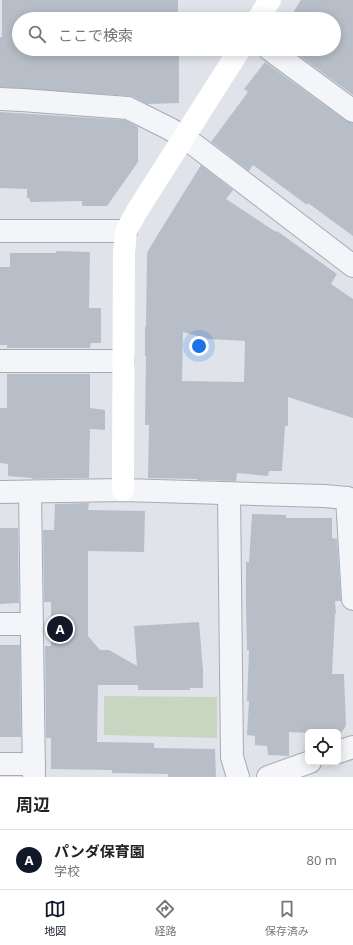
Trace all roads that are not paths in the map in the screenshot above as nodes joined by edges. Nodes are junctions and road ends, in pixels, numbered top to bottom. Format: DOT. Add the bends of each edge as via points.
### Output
graph roads {
  1 [pos="270,0"];
  2 [pos="262,12"];
  3 [pos="236,56"];
  4 [pos="278,56"];
  5 [pos="0,99"];
  6 [pos="353,111"];
  7 [pos="184,137"];
  8 [pos="0,231"];
  9 [pos="126,231"];
  10 [pos="353,266"];
  11 [pos="0,361"];
  12 [pos="123,361"];
  13 [pos="124,490"];
  14 [pos="0,492"];
  15 [pos="30,492"];
  16 [pos="230,494"];
  17 [pos="350,499"];
  18 [pos="353,599"];
  19 [pos="0,624"];
  20 [pos="32,624"];
  21 [pos="353,746"];
  22 [pos="341,751"];
  23 [pos="0,764"];
  24 [pos="305,764"];
  25 [pos="34,771"];
  26 [pos="238,777"];
  27 [pos="268,777"];
  1 -- 2 [label="street"];
  3 -- 7 [label="street"];
  4 -- 6 [label="street"];
  5 -- 7 [label="street" via="128,108"];
  7 -- 9 [label="street"];
  7 -- 10 [label="street"];
  8 -- 9 [label="street"];
  9 -- 12 [label="street"];
  11 -- 12 [label="street"];
  12 -- 13 [label="street"];
  13 -- 15 [label="street"];
  13 -- 16 [label="street"];
  14 -- 15 [label="street"];
  15 -- 20 [label="street"];
  16 -- 17 [label="street"];
  16 -- 26 [label="street" via="232,758"];
  17 -- 18 [label="street"];
  19 -- 20 [label="street"];
  20 -- 25 [label="street"];
  21 -- 22 [label="street"];
  23 -- 25 [label="street"];
  24 -- 27 [label="street"];
}
